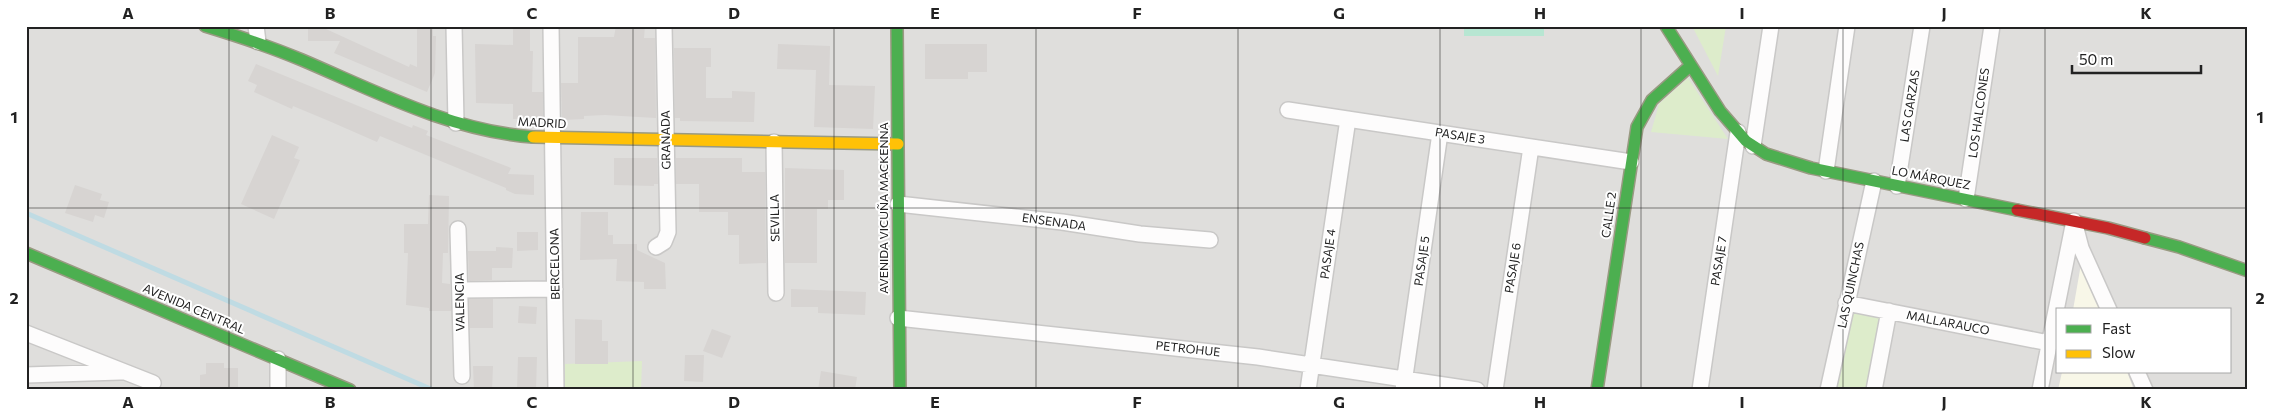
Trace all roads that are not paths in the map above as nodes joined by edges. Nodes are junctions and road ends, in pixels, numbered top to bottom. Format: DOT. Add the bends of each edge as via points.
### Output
graph roads {
  1 [pos="205,26"];
  2 [pos="256,26"];
  3 [pos="454,26"];
  4 [pos="550,26"];
  5 [pos="664,26"];
  6 [pos="897,26"];
  7 [pos="1666,26"];
  8 [pos="1771,26"];
  9 [pos="1846,26"];
  10 [pos="1922,26"];
  11 [pos="1992,26"];
  12 [pos="258,42"];
  13 [pos="1690,66"];
  14 [pos="1288,110"];
  15 [pos="1348,119"];
  16 [pos="456,123"];
  17 [pos="1738,132"];
  18 [pos="1440,133"];
  19 [pos="553,138"];
  20 [pos="666,140"];
  21 [pos="774,142"];
  22 [pos="898,144"];
  23 [pos="1753,146"];
  24 [pos="1531,147"];
  25 [pos="1631,162"];
  26 [pos="1826,171"];
  27 [pos="1874,181"];
  28 [pos="1898,186"];
  29 [pos="1966,200"];
  30 [pos="898,204"];
  31 [pos="2074,221"];
  32 [pos="458,229"];
  33 [pos="1210,240"];
  34 [pos="656,247"];
  35 [pos="26,253"];
  36 [pos="2248,271"];
  37 [pos="555,289"];
  38 [pos="460,290"];
  39 [pos="776,294"];
  40 [pos="1846,303"];
  41 [pos="2056,308"];
  42 [pos="2108,308"];
  43 [pos="2056,309"];
  44 [pos="1889,311"];
  45 [pos="898,318"];
  46 [pos="26,333"];
  47 [pos="2049,343"];
  48 [pos="278,359"];
  49 [pos="1312,365"];
  50 [pos="126,372"];
  51 [pos="2138,374"];
  52 [pos="26,375"];
  53 [pos="462,376"];
  54 [pos="153,383"];
  55 [pos="1404,384"];
  56 [pos="278,390"];
  57 [pos="350,390"];
  58 [pos="556,390"];
  59 [pos="900,390"];
  60 [pos="1308,390"];
  61 [pos="1477,390"];
  62 [pos="1495,390"];
  63 [pos="1597,390"];
  64 [pos="1700,390"];
  65 [pos="1828,390"];
  66 [pos="1874,390"];
  67 [pos="2040,390"];
  68 [pos="2145,390"];
  1 -- 12 [label="street, MADRID"];
  2 -- 12 [label="street"];
  3 -- 16 [label="street"];
  4 -- 19 [label="street, BERCELONA"];
  5 -- 20 [label="street, GRANADA"];
  6 -- 22 [label="street, AVENIDA VICUÑA MACKENNA"];
  7 -- 13 [label="street, LO MÁRQUEZ"];
  8 -- 23 [label="street"];
  9 -- 26 [label="street"];
  10 -- 28 [label="street, LAS GARZAS"];
  11 -- 29 [label="street, LOS HALCONES"];
  12 -- 16 [label="street, MADRID"];
  13 -- 17 [label="street, LO MÁRQUEZ"];
  13 -- 25 [label="street, CALLE 2" via="1658,92 1645,108 1637,127"];
  14 -- 15 [label="street, PASAJE 3"];
  15 -- 18 [label="street, PASAJE 3"];
  15 -- 49 [label="street, PASAJE 4"];
  16 -- 19 [label="street, MADRID" via="504,134"];
  17 -- 23 [label="street, LO MÁRQUEZ"];
  17 -- 64 [label="street, PASAJE 7"];
  18 -- 24 [label="street, PASAJE 3"];
  18 -- 55 [label="street, PASAJE 5"];
  19 -- 20 [label="street, MADRID"];
  19 -- 37 [label="street, BERCELONA"];
  20 -- 21 [label="street, MADRID"];
  20 -- 34 [label="street, GRANADA" via="668,232 664,242"];
  21 -- 22 [label="street, MADRID"];
  21 -- 39 [label="street, SEVILLA"];
  22 -- 30 [label="street, AVENIDA VICUÑA MACKENNA"];
  23 -- 26 [label="street, LO MÁRQUEZ" via="1784,161"];
  24 -- 25 [label="street, PASAJE 3"];
  24 -- 62 [label="street, PASAJE 6"];
  25 -- 63 [label="street, CALLE 2"];
  26 -- 27 [label="street, LO MÁRQUEZ"];
  27 -- 28 [label="street, LO MÁRQUEZ"];
  27 -- 40 [label="street, LAS QUINCHAS"];
  28 -- 29 [label="street, LO MÁRQUEZ"];
  29 -- 31 [label="street, LO MÁRQUEZ"];
  30 -- 33 [label="street, ENSENADA"];
  30 -- 45 [label="street, AVENIDA VICUÑA MACKENNA"];
  31 -- 36 [label="street, LO MÁRQUEZ" via="2179,247"];
  31 -- 41 [label="street"];
  31 -- 42 [label="street" via="2081,248"];
  32 -- 38 [label="street, VALENCIA"];
  35 -- 48 [label="street, AVENIDA CENTRAL"];
  37 -- 38 [label="street"];
  37 -- 58 [label="street, BERCELONA"];
  38 -- 53 [label="street, VALENCIA"];
  40 -- 44 [label="street, MALLARAUCO"];
  40 -- 65 [label="street, LAS QUINCHAS"];
  43 -- 47 [label="street"];
  44 -- 47 [label="street, MALLARAUCO"];
  44 -- 66 [label="street"];
  45 -- 49 [label="street, PETROHUE"];
  45 -- 59 [label="street, AVENIDA VICUÑA MACKENNA"];
  46 -- 50 [label="street"];
  47 -- 67 [label="street"];
  48 -- 56 [label="street"];
  48 -- 57 [label="street, AVENIDA CENTRAL"];
  49 -- 55 [label="street, PETROHUE"];
  49 -- 60 [label="street, PASAJE 4"];
  50 -- 52 [label="street"];
  50 -- 54 [label="street"];
  51 -- 68 [label="street"];
  55 -- 61 [label="street, PETROHUE"];
}
